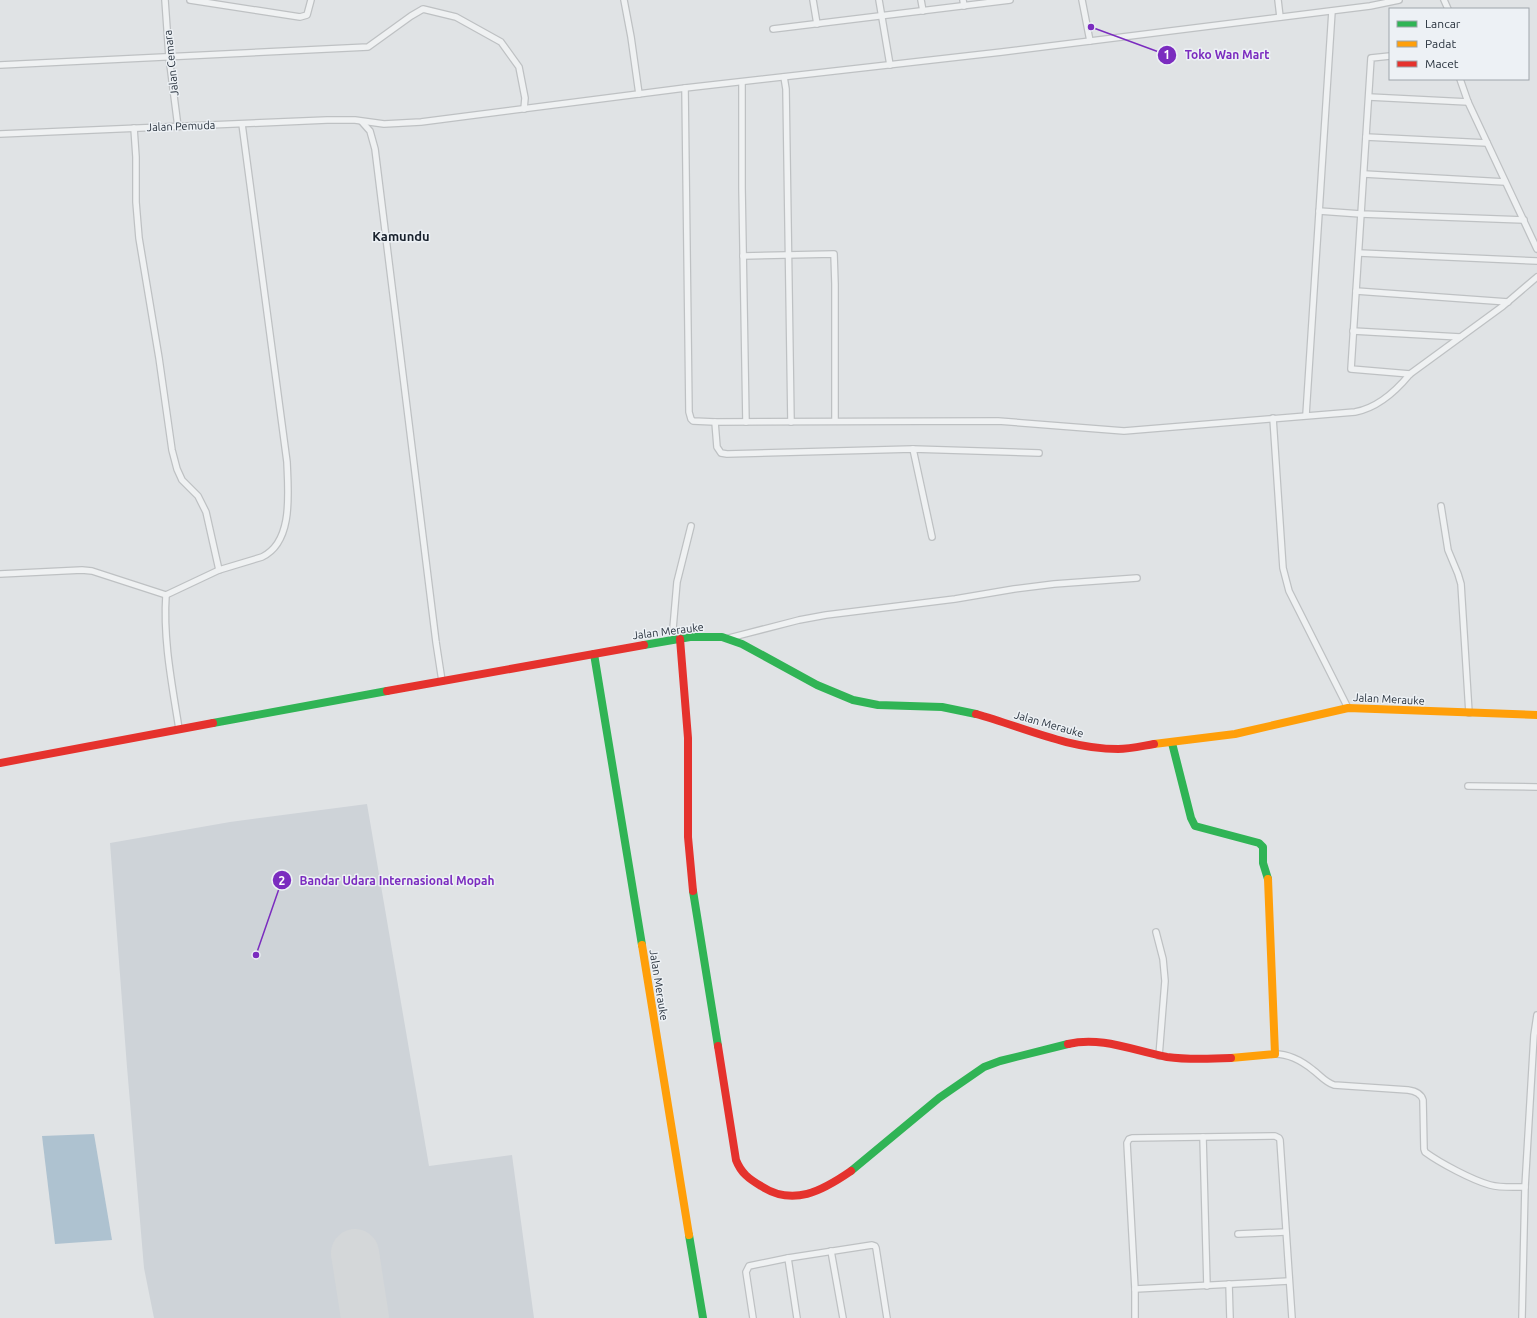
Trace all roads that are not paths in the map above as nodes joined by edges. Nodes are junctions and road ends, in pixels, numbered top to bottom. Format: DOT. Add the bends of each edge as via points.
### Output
graph roads {
  1 [pos="164,0"];
  2 [pos="190,0"];
  3 [pos="312,0"];
  4 [pos="624,0"];
  5 [pos="813,0"];
  6 [pos="879,0"];
  7 [pos="921,0"];
  8 [pos="1010,0"];
  9 [pos="1082,0"];
  10 [pos="1278,0"];
  11 [pos="1399,0"];
  12 [pos="964,3"];
  13 [pos="923,11"];
  14 [pos="1332,11"];
  15 [pos="882,16"];
  16 [pos="1280,18"];
  17 [pos="817,24"];
  18 [pos="774,29"];
  19 [pos="1090,41"];
  20 [pos="1389,56"];
  21 [pos="169,57"];
  22 [pos="0,65"];
  23 [pos="890,65"];
  24 [pos="784,77"];
  25 [pos="1460,80"];
  26 [pos="742,82"];
  27 [pos="685,88"];
  28 [pos="639,94"];
  29 [pos="1369,97"];
  30 [pos="1468,102"];
  31 [pos="524,109"];
  32 [pos="362,122"];
  33 [pos="242,124"];
  34 [pos="178,126"];
  35 [pos="134,128"];
  36 [pos="0,134"];
  37 [pos="1366,137"];
  38 [pos="1487,143"];
  39 [pos="1364,174"];
  40 [pos="1505,182"];
  41 [pos="1319,211"];
  42 [pos="1361,214"];
  43 [pos="1524,220"];
  44 [pos="1537,249"];
  45 [pos="1359,253"];
  46 [pos="743,256"];
  47 [pos="788,256"];
  48 [pos="1537,261"];
  49 [pos="1537,277"];
  50 [pos="1356,291"];
  51 [pos="1508,302"];
  52 [pos="1353,331"];
  53 [pos="1460,337"];
  54 [pos="1410,374"];
  55 [pos="1306,415"];
  56 [pos="1273,418"];
  57 [pos="715,422"];
  58 [pos="746,422"];
  59 [pos="791,422"];
  60 [pos="835,422"];
  61 [pos="912,448"];
  62 [pos="1039,453"];
  63 [pos="1441,506"];
  64 [pos="691,526"];
  65 [pos="932,537"];
  66 [pos="219,570"];
  67 [pos="0,574"];
  68 [pos="1137,578"];
  69 [pos="166,595"];
  70 [pos="676,639"];
  71 [pos="726,639"];
  72 [pos="594,654"];
  73 [pos="442,681"];
  74 [pos="1348,708"];
  75 [pos="1469,713"];
  76 [pos="1537,715"];
  77 [pos="179,729"];
  78 [pos="1172,743"];
  79 [pos="0,763"];
  80 [pos="1468,786"];
  81 [pos="1537,787"];
  82 [pos="1156,932"];
  83 [pos="1537,1015"];
  84 [pos="1536,1035"];
  85 [pos="1275,1054"];
  86 [pos="1158,1056"];
  87 [pos="1203,1137"];
  88 [pos="1525,1187"];
  89 [pos="1285,1232"];
  90 [pos="1238,1234"];
  91 [pos="831,1251"];
  92 [pos="788,1258"];
  93 [pos="1289,1280"];
  94 [pos="1229,1284"];
  95 [pos="1207,1286"];
  96 [pos="1135,1289"];
  97 [pos="703,1318"];
  98 [pos="753,1318"];
  99 [pos="797,1318"];
  100 [pos="843,1318"];
  101 [pos="887,1318"];
  102 [pos="1135,1318"];
  103 [pos="1230,1318"];
  104 [pos="1292,1318"];
  105 [pos="1522,1318"];
  1 -- 21 [label="street, Jalan Cemara"];
  2 -- 3 [label="street" via="300,17 307,15"];
  4 -- 28 [label="street"];
  5 -- 17 [label="street"];
  6 -- 15 [label="street"];
  7 -- 13 [label="street"];
  8 -- 12 [label="street"];
  9 -- 19 [label="street"];
  10 -- 16 [label="street"];
  11 -- 14 [label="street, Jalan Pemuda"];
  12 -- 13 [label="street"];
  13 -- 15 [label="street"];
  14 -- 16 [label="street, Jalan Pemuda"];
  14 -- 41 [label="street"];
  15 -- 17 [label="street"];
  15 -- 23 [label="street"];
  16 -- 19 [label="street, Jalan Pemuda"];
  17 -- 18 [label="street"];
  19 -- 23 [label="street, Jalan Pemuda"];
  20 -- 29 [label="street" via="1371,58"];
  21 -- 22 [label="street"];
  21 -- 31 [label="street" via="368,47 423,9 456,17 501,42 519,67 525,98"];
  21 -- 34 [label="street, Jalan Cemara"];
  23 -- 24 [label="street, Jalan Pemuda"];
  24 -- 26 [label="street, Jalan Pemuda"];
  24 -- 47 [label="street"];
  25 -- 30 [label="street"];
  26 -- 27 [label="street, Jalan Pemuda"];
  26 -- 46 [label="street"];
  27 -- 28 [label="street, Jalan Pemuda"];
  27 -- 57 [label="street" via="690,416 693,421"];
  28 -- 31 [label="street, Jalan Pemuda"];
  29 -- 30 [label="street"];
  29 -- 37 [label="street"];
  30 -- 38 [label="street"];
  31 -- 32 [label="street, Jalan Pemuda" via="391,124"];
  32 -- 33 [label="street, Jalan Pemuda" via="327,120"];
  32 -- 73 [label="street" via="370,131 375,149"];
  33 -- 34 [label="street, Jalan Pemuda"];
  33 -- 66 [label="street" via="287,462 288,503 282,532 271,551 256,560"];
  34 -- 35 [label="street, Jalan Pemuda"];
  35 -- 36 [label="street, Jalan Pemuda"];
  35 -- 66 [label="street" via="139,238 172,450 182,480 198,496 206,512"];
  37 -- 38 [label="street"];
  37 -- 39 [label="street"];
  38 -- 40 [label="street"];
  39 -- 40 [label="street"];
  39 -- 42 [label="street"];
  40 -- 43 [label="street"];
  41 -- 42 [label="street"];
  41 -- 55 [label="street"];
  42 -- 43 [label="street"];
  42 -- 45 [label="street"];
  43 -- 44 [label="street"];
  45 -- 48 [label="street"];
  45 -- 50 [label="street"];
  46 -- 47 [label="street"];
  46 -- 58 [label="street"];
  47 -- 59 [label="street"];
  47 -- 60 [label="street" via="834,254"];
  49 -- 51 [label="street"];
  50 -- 51 [label="street"];
  50 -- 52 [label="street"];
  51 -- 53 [label="street"];
  52 -- 53 [label="street"];
  52 -- 54 [label="street" via="1351,369"];
  53 -- 54 [label="street"];
  54 -- 55 [label="street" via="1400,387 1366,410 1347,414"];
  55 -- 56 [label="street"];
  56 -- 60 [label="street" via="1124,431 998,422"];
  56 -- 74 [label="street" via="1283,568 1289,591"];
  57 -- 58 [label="street"];
  57 -- 61 [label="street" via="717,447 722,453 727,454"];
  58 -- 59 [label="street"];
  59 -- 60 [label="street"];
  61 -- 62 [label="street"];
  61 -- 65 [label="street"];
  63 -- 75 [label="street" via="1447,546 1461,584"];
  64 -- 70 [label="street" via="677,582"];
  66 -- 69 [label="street"];
  67 -- 69 [label="street" via="73,569 92,571"];
  68 -- 71 [label="street" via="1020,588 826,615"];
  69 -- 77 [label="street" via="166,649"];
  70 -- 71 [label="main road, Jalan Merauke"];
  70 -- 72 [label="main road, Jalan Merauke"];
  70 -- 86 [label="main road" via="688,738 688,837 691,878 736,1160 745,1176 767,1191 783,1197 798,1196 823,1188 845,1176 940,1098 985,1067 1000,1061 1092,1041"];
  71 -- 78 [label="main road, Jalan Merauke" via="843,696 870,705 956,709 1046,737 1088,746 1119,749"];
  72 -- 73 [label="main road, Jalan Merauke"];
  72 -- 97 [label="main road, Jalan Merauke"];
  73 -- 77 [label="main road, Jalan Merauke"];
  74 -- 75 [label="main road, Jalan Merauke"];
  74 -- 78 [label="main road, Jalan Merauke" via="1235,734"];
  75 -- 76 [label="main road, Jalan Merauke"];
  77 -- 79 [label="main road, Jalan Merauke"];
  78 -- 85 [label="main road" via="1191,818 1196,826 1260,843 1263,847 1262,863 1268,878"];
  80 -- 81 [label="street"];
  82 -- 86 [label="street" via="1163,959 1165,981"];
  83 -- 84 [label="street"];
  84 -- 88 [label="street"];
  85 -- 86 [label="main road" via="1228,1059"];
  85 -- 88 [label="street" via="1296,1059 1334,1085 1417,1092 1423,1100 1425,1152 1485,1183"];
  87 -- 89 [label="street" via="1279,1138"];
  87 -- 95 [label="street"];
  87 -- 96 [label="street" via="1132,1138 1128,1141"];
  88 -- 105 [label="street"];
  89 -- 90 [label="street"];
  89 -- 93 [label="street"];
  91 -- 92 [label="street"];
  91 -- 100 [label="street"];
  91 -- 101 [label="street" via="875,1246"];
  92 -- 98 [label="street" via="747,1267"];
  92 -- 99 [label="street"];
  93 -- 94 [label="street"];
  93 -- 104 [label="street"];
  94 -- 95 [label="street"];
  94 -- 103 [label="street"];
  95 -- 96 [label="street"];
  96 -- 102 [label="street"];
}
